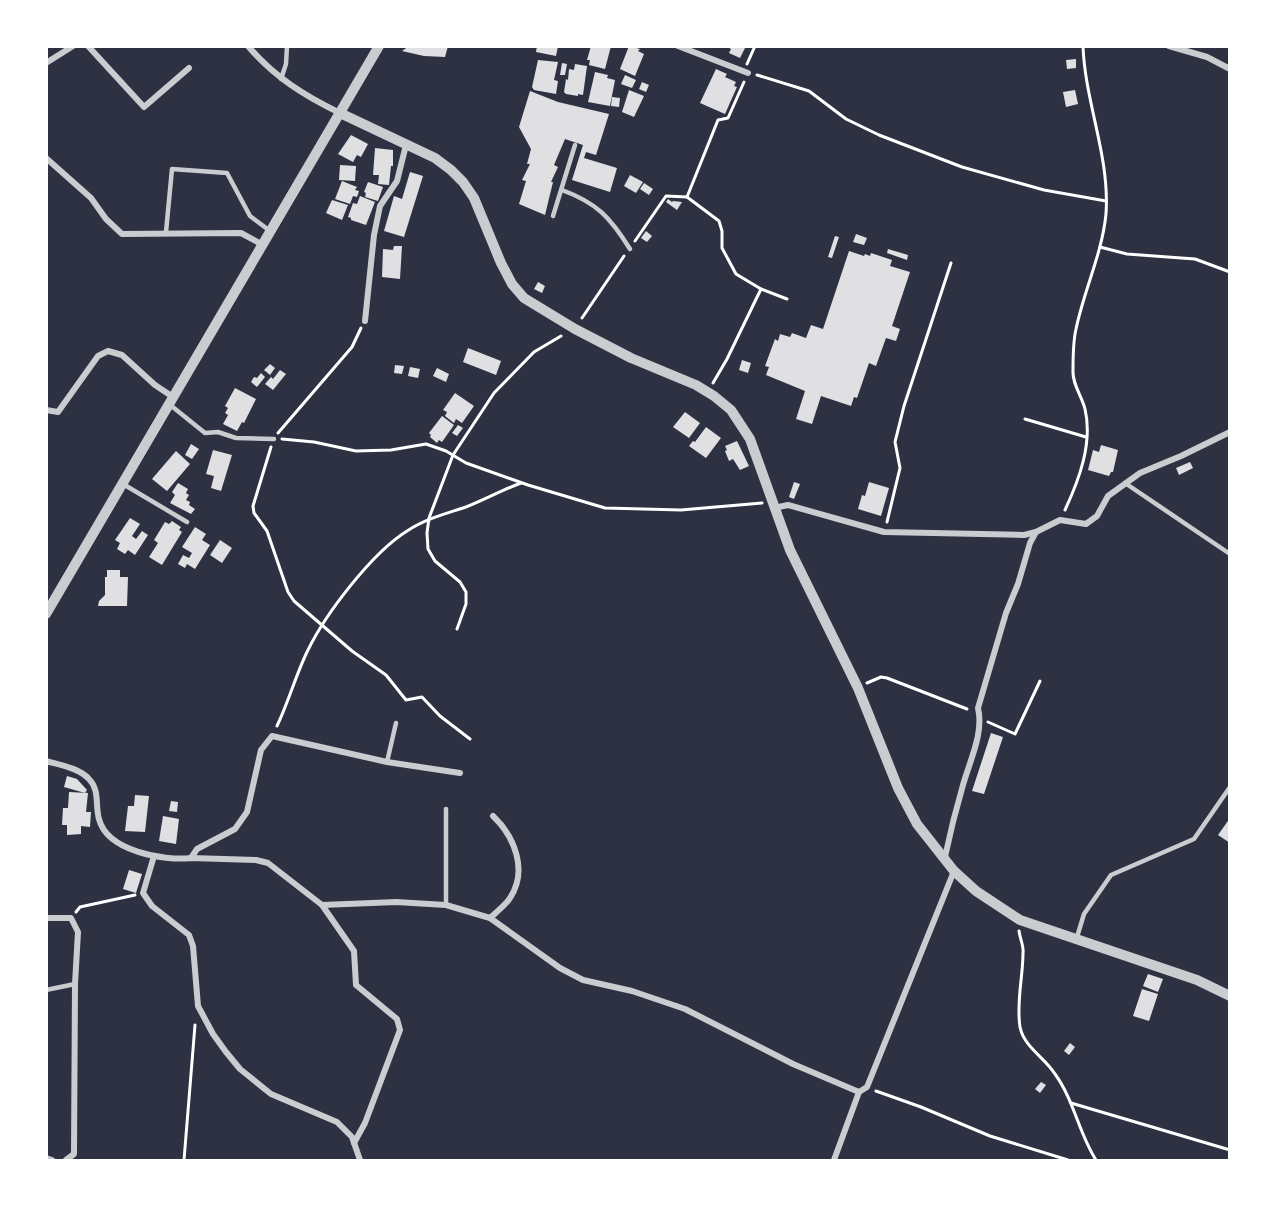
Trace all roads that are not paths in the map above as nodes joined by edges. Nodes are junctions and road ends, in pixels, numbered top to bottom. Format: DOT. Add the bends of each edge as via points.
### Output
graph roads {
  1 [pos="73,46"];
  2 [pos="88,46"];
  3 [pos="287,46"];
  4 [pos="379,46"];
  5 [pos="678,46"];
  6 [pos="1169,46"];
  7 [pos="249,47"];
  8 [pos="46,63"];
  9 [pos="189,68"];
  10 [pos="1230,69"];
  11 [pos="746,72"];
  12 [pos="280,79"];
  13 [pos="340,113"];
  14 [pos="406,145"];
  15 [pos="575,145"];
  16 [pos="46,158"];
  17 [pos="562,190"];
  18 [pos="554,216"];
  19 [pos="271,231"];
  20 [pos="166,232"];
  21 [pos="263,244"];
  22 [pos="630,249"];
  23 [pos="365,321"];
  24 [pos="171,400"];
  25 [pos="46,410"];
  26 [pos="1230,432"];
  27 [pos="274,439"];
  28 [pos="1125,483"];
  29 [pos="123,484"];
  30 [pos="773,504"];
  31 [pos="187,522"];
  32 [pos="1036,532"];
  33 [pos="1230,554"];
  34 [pos="46,614"];
  35 [pos="396,723"];
  36 [pos="46,761"];
  37 [pos="387,762"];
  38 [pos="460,773"];
  39 [pos="1230,787"];
  40 [pos="446,809"];
  41 [pos="493,816"];
  42 [pos="154,856"];
  43 [pos="191,858"];
  44 [pos="945,858"];
  45 [pos="954,871"];
  46 [pos="322,905"];
  47 [pos="446,905"];
  48 [pos="46,918"];
  49 [pos="490,918"];
  50 [pos="1076,940"];
  51 [pos="75,984"];
  52 [pos="46,990"];
  53 [pos="1230,996"];
  54 [pos="859,1092"];
  55 [pos="354,1143"];
  56 [pos="46,1158"];
  57 [pos="52,1161"];
  58 [pos="66,1161"];
  59 [pos="360,1161"];
  60 [pos="834,1161"];
  1 -- 8 [label="street"];
  2 -- 9 [label="street" via="144,107"];
  3 -- 12 [label="lane"];
  4 -- 13 [label="street"];
  5 -- 11 [label="street"];
  6 -- 10 [label="street" via="1207,57"];
  7 -- 12 [label="street"];
  12 -- 13 [label="street"];
  13 -- 14 [label="street"];
  13 -- 19 [label="street"];
  14 -- 23 [label="street" via="397,181 380,206"];
  14 -- 30 [label="street" via="435,158 463,182 512,284 524,297 572,328 707,392 731,410 750,439"];
  15 -- 17 [label="lane"];
  16 -- 20 [label="street" via="91,198 122,234"];
  17 -- 18 [label="lane"];
  17 -- 22 [label="lane" via="585,199 600,211"];
  19 -- 20 [label="lane" via="250,216 227,173 172,169"];
  19 -- 21 [label="street"];
  20 -- 21 [label="street" via="241,233"];
  21 -- 24 [label="street"];
  24 -- 25 [label="street" via="122,355 108,351 98,356 58,412"];
  24 -- 27 [label="lane" via="205,433"];
  24 -- 29 [label="street"];
  26 -- 28 [label="street"];
  28 -- 32 [label="street" via="1108,496 1097,516 1086,524 1060,520"];
  28 -- 33 [label="lane"];
  29 -- 31 [label="lane"];
  29 -- 34 [label="street"];
  30 -- 32 [label="street" via="884,532"];
  30 -- 44 [label="street" via="790,550 858,688 898,788 917,824"];
  32 -- 44 [label="street" via="1006,613 978,710 980,719"];
  35 -- 37 [label="lane"];
  36 -- 42 [label="street" via="89,778 96,793 99,820 109,838"];
  37 -- 38 [label="street"];
  37 -- 43 [label="street" via="272,736 261,750 247,812 235,829 196,849"];
  39 -- 50 [label="lane" via="1194,839 1111,875 1084,914"];
  40 -- 47 [label="lane"];
  41 -- 49 [label="street" via="514,847 520,874 510,899"];
  42 -- 43 [label="street"];
  42 -- 55 [label="street" via="142,893 152,906 189,935 198,1006 213,1034 255,1083 271,1094 337,1122"];
  43 -- 46 [label="street" via="268,863"];
  44 -- 45 [label="street"];
  45 -- 50 [label="street" via="1020,920"];
  45 -- 54 [label="street" via="867,1087"];
  46 -- 47 [label="street"];
  46 -- 55 [label="street" via="354,951 356,985 397,1019 400,1030"];
  47 -- 49 [label="street"];
  48 -- 51 [label="street" via="71,918 78,932"];
  49 -- 54 [label="street" via="583,980 685,1009 793,1064"];
  50 -- 53 [label="street" via="1197,980"];
  51 -- 52 [label="lane"];
  51 -- 58 [label="street" via="74,1155"];
  54 -- 60 [label="street"];
  55 -- 59 [label="street"];
  56 -- 57 [label="street"];
}
